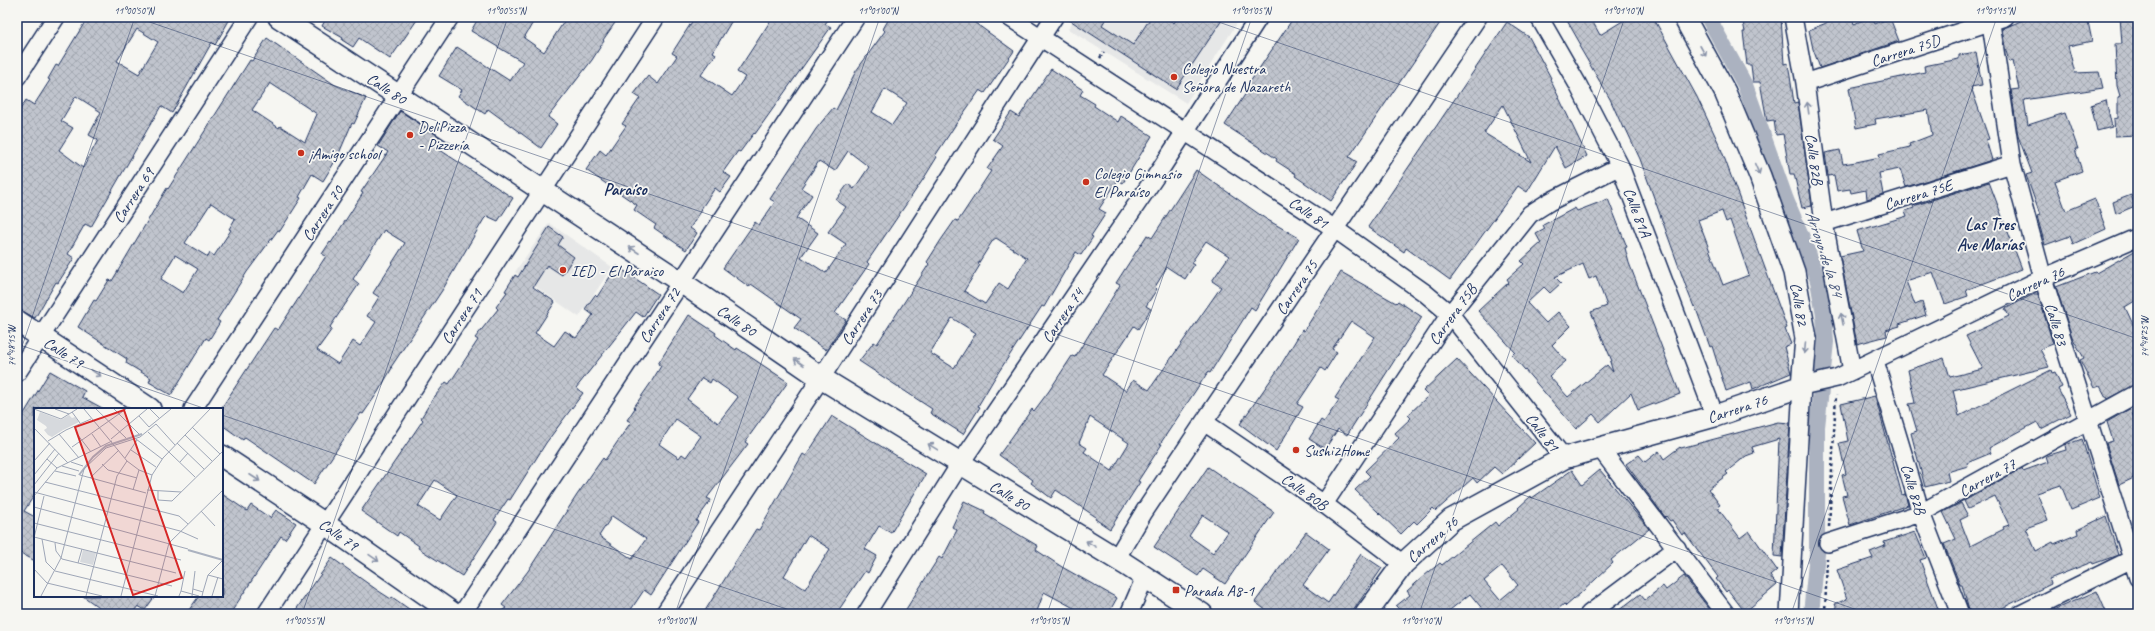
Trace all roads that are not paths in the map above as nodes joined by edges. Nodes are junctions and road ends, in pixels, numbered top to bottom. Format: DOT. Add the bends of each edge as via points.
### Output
graph roads {
  1 [pos="56,17"];
  2 [pos="249,17"];
  3 [pos="279,17"];
  4 [pos="450,17"];
  5 [pos="656,17"];
  6 [pos="856,17"];
  7 [pos="1009,17"];
  8 [pos="1054,17"];
  9 [pos="1259,17"];
  10 [pos="1478,17"];
  11 [pos="1539,17"];
  12 [pos="1684,17"];
  13 [pos="1794,17"];
  14 [pos="1995,18"];
  15 [pos="1040,37"];
  16 [pos="17,77"];
  17 [pos="1805,83"];
  18 [pos="398,95"];
  19 [pos="1186,131"];
  20 [pos="2012,164"];
  21 [pos="1620,166"];
  22 [pos="543,191"];
  23 [pos="1824,223"];
  24 [pos="1335,229"];
  25 [pos="2138,237"];
  26 [pos="2043,278"];
  27 [pos="681,282"];
  28 [pos="1450,314"];
  29 [pos="17,321"];
  30 [pos="40,337"];
  31 [pos="1875,360"];
  32 [pos="17,373"];
  33 [pos="1844,375"];
  34 [pos="821,378"];
  35 [pos="1807,386"];
  36 [pos="2138,393"];
  37 [pos="148,408"];
  38 [pos="195,408"];
  39 [pos="1715,416"];
  40 [pos="1204,422"];
  41 [pos="2088,422"];
  42 [pos="1600,448"];
  43 [pos="223,457"];
  44 [pos="1564,458"];
  45 [pos="960,464"];
  46 [pos="1324,504"];
  47 [pos="1921,513"];
  48 [pos="325,524"];
  49 [pos="1828,542"];
  50 [pos="1676,548"];
  51 [pos="2135,558"];
  52 [pos="1116,559"];
  53 [pos="1403,564"];
  54 [pos="1145,577"];
  55 [pos="2138,578"];
  56 [pos="266,614"];
  57 [pos="454,614"];
  58 [pos="462,614"];
  59 [pos="664,614"];
  60 [pos="866,614"];
  61 [pos="1129,614"];
  62 [pos="1202,614"];
  63 [pos="1366,614"];
  64 [pos="1589,614"];
  65 [pos="1726,614"];
  66 [pos="1789,614"];
  67 [pos="1960,614"];
  68 [pos="2021,614"];
  1 -- 16 [label="street"];
  2 -- 30 [label="street, Carrera 69"];
  3 -- 18 [label="street, Calle 80"];
  4 -- 18 [label="street, Carrera 70"];
  5 -- 22 [label="street, Carrera 71"];
  6 -- 27 [label="street, Carrera 72"];
  7 -- 15 [label="street, Calle 81"];
  8 -- 15 [label="street, Carrera 73"];
  9 -- 19 [label="street, Carrera 74"];
  10 -- 24 [label="street, Carrera 75"];
  11 -- 21 [label="street, Calle 81A"];
  12 -- 35 [label="street, Calle 82, one-way" via="1725,92 1760,176 1794,272 1806,338"];
  13 -- 17 [label="street, Calle 82B"];
  14 -- 17 [label="street, Carrera 75D"];
  14 -- 20 [label="street, Calle 83"];
  15 -- 19 [label="street, Calle 81"];
  15 -- 34 [label="street, Carrera 73"];
  23 -- 17 [label="street, Calle 82B, one-way"];
  18 -- 22 [label="street, Calle 80"];
  18 -- 38 [label="street, Carrera 70"];
  19 -- 24 [label="street, Calle 81"];
  19 -- 45 [label="street, Carrera 74"];
  20 -- 23 [label="street, Carrera 75E"];
  20 -- 26 [label="street, Calle 83"];
  21 -- 28 [label="street, Carrera 75B" via="1530,214"];
  21 -- 39 [label="street, Calle 81A"];
  27 -- 22 [label="street, Calle 80, one-way"];
  22 -- 48 [label="street, Carrera 71"];
  33 -- 23 [label="street, Calle 82B, one-way"];
  24 -- 28 [label="street, Calle 81" via="1425,293"];
  24 -- 40 [label="street, Carrera 75"];
  25 -- 26 [label="street, Carrera 76"];
  26 -- 31 [label="street, Carrera 76"];
  26 -- 41 [label="street, Calle 83"];
  34 -- 27 [label="street, Calle 80, one-way"];
  27 -- 58 [label="street, Carrera 72"];
  28 -- 44 [label="street, Calle 81"];
  28 -- 46 [label="street, Carrera 75B"];
  29 -- 30 [label="street, Calle 79"];
  30 -- 32 [label="street, Carrera 69"];
  30 -- 37 [label="street, Calle 79, one-way"];
  31 -- 33 [label="street, Carrera 76"];
  31 -- 47 [label="street, Calle 82B"];
  33 -- 35 [label="street, Carrera 76"];
  45 -- 34 [label="street, Calle 80, one-way"];
  34 -- 59 [label="street, Carrera 73"];
  35 -- 39 [label="street, Carrera 76"];
  35 -- 66 [label="street, Calle 82"];
  36 -- 41 [label="street, Carrera 77"];
  39 -- 42 [label="street, Carrera 76"];
  40 -- 46 [label="street, Calle 80B"];
  40 -- 52 [label="street, Carrera 75"];
  41 -- 47 [label="street, Carrera 77"];
  41 -- 51 [label="street, Calle 83"];
  42 -- 44 [label="street, Carrera 76"];
  42 -- 50 [label="street"];
  43 -- 48 [label="street, Calle 79, one-way"];
  44 -- 53 [label="street, Carrera 76" via="1451,520"];
  52 -- 45 [label="street, Calle 80, one-way"];
  45 -- 60 [label="street, Carrera 74"];
  46 -- 53 [label="street, Calle 80B"];
  47 -- 49 [label="street, Carrera 77"];
  47 -- 67 [label="street, Calle 82B"];
  48 -- 56 [label="street, Carrera 71"];
  48 -- 57 [label="street, Calle 79, one-way"];
  50 -- 64 [label="street"];
  50 -- 65 [label="street"];
  51 -- 55 [label="street, Calle 83"];
  51 -- 68 [label="street"];
  52 -- 54 [label="street, Calle 80"];
  53 -- 63 [label="street, Carrera 76"];
  54 -- 61 [label="street"];
  54 -- 62 [label="street, Calle 80"];
}
